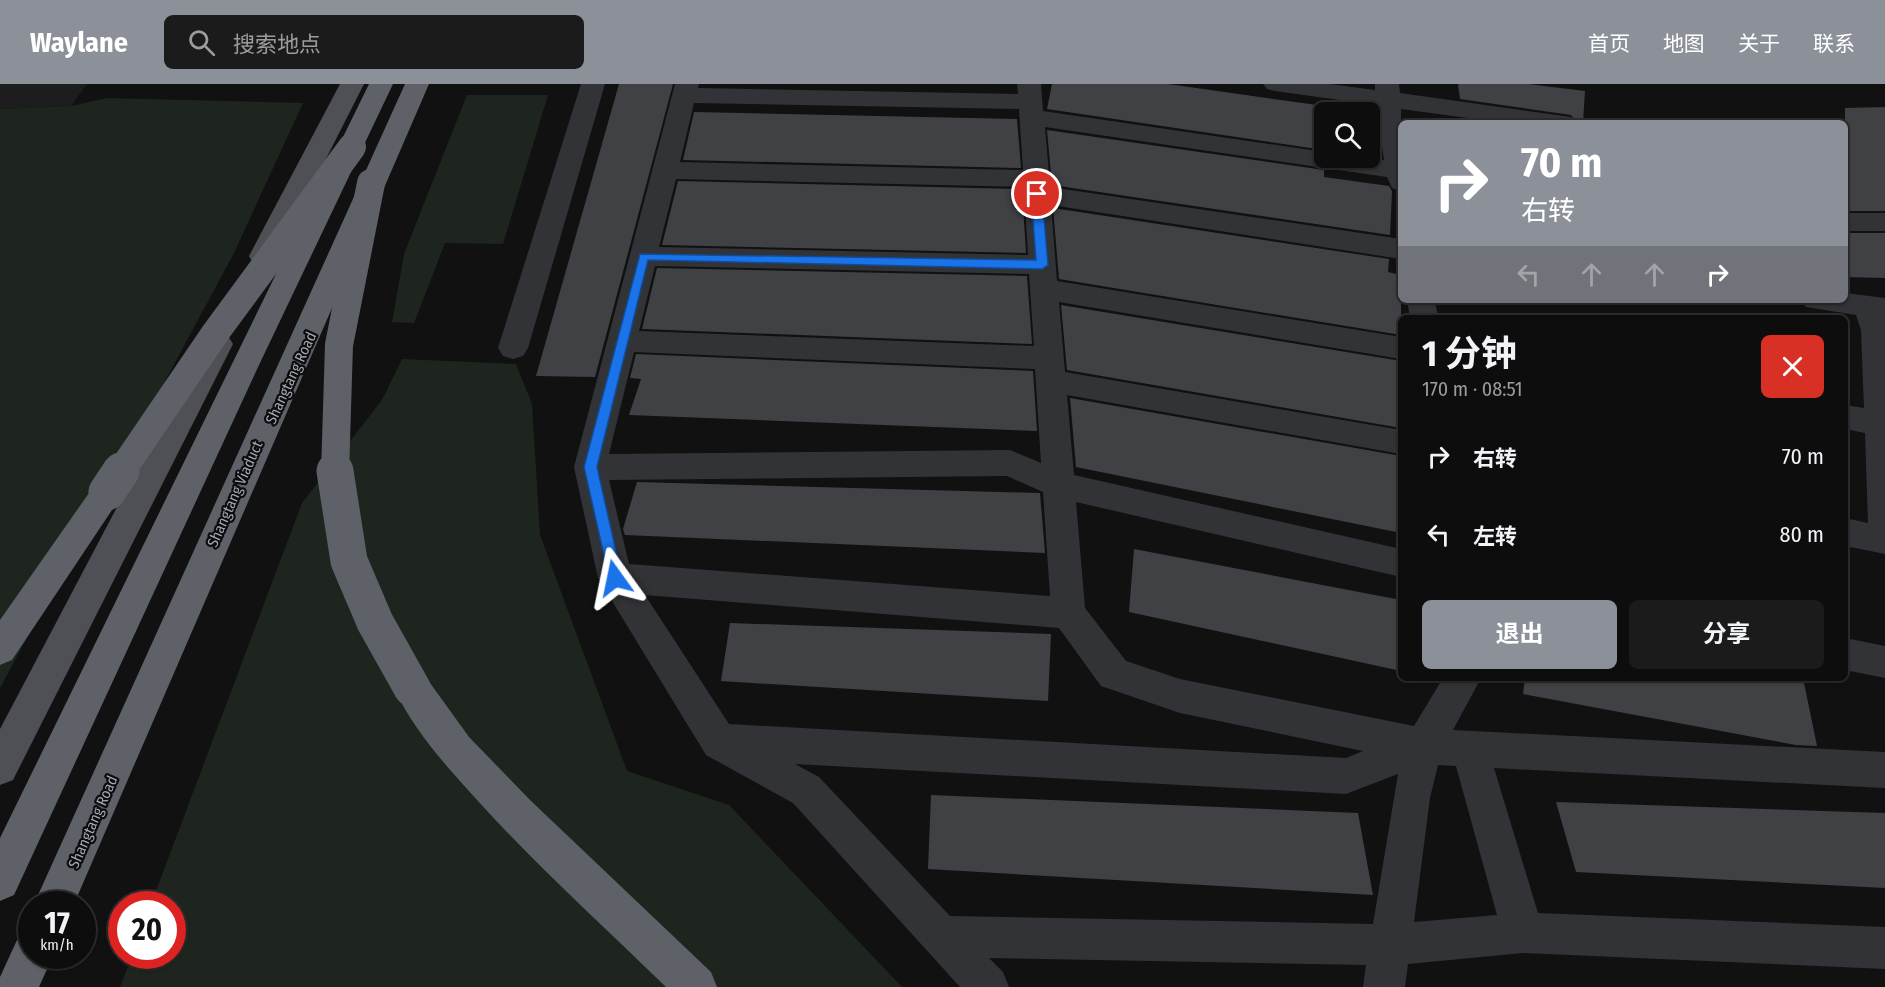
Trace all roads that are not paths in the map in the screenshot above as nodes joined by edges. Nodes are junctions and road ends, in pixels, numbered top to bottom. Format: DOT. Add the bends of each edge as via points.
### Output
graph roads {
  1 [pos="352,84"];
  2 [pos="381,84"];
  3 [pos="417,84"];
  4 [pos="426,84"];
  5 [pos="593,84"];
  6 [pos="1275,84"];
  7 [pos="686,90"];
  8 [pos="1387,92"];
  9 [pos="1030,101"];
  10 [pos="1545,120"];
  11 [pos="352,147"];
  12 [pos="1398,161"];
  13 [pos="666,170"];
  14 [pos="1398,174"];
  15 [pos="371,183"];
  16 [pos="1036,186"];
  17 [pos="1848,222"];
  18 [pos="1885,222"];
  19 [pos="1398,248"];
  20 [pos="644,256"];
  21 [pos="1043,277"];
  22 [pos="1842,303"];
  23 [pos="1876,307"];
  24 [pos="622,341"];
  25 [pos="1398,347"];
  26 [pos="513,348"];
  27 [pos="1050,370"];
  28 [pos="1848,418"];
  29 [pos="1879,423"];
  30 [pos="1398,441"];
  31 [pos="591,467"];
  32 [pos="1059,485"];
  33 [pos="1885,532"];
  34 [pos="1848,533"];
  35 [pos="1885,540"];
  36 [pos="1398,562"];
  37 [pos="615,578"];
  38 [pos="1068,613"];
  39 [pos="0,649"];
  40 [pos="1848,655"];
  41 [pos="1885,662"];
  42 [pos="1461,681"];
  43 [pos="719,742"];
  44 [pos="1424,746"];
  45 [pos="1470,749"];
  46 [pos="0,767"];
  47 [pos="1885,770"];
  48 [pos="0,881"];
  49 [pos="61,891"];
  50 [pos="61,891"];
  51 [pos="1523,933"];
  52 [pos="941,936"];
  53 [pos="1389,945"];
  54 [pos="1885,948"];
  55 [pos="27,969"];
  56 [pos="19,987"];
  57 [pos="696,987"];
  58 [pos="988,987"];
  59 [pos="1384,987"];
  1 -- 46 [label="main road"];
  2 -- 11 [label="highway"];
  3 -- 15 [label="highway, Shangtang Viaduct"];
  4 -- 50 [label="main road, Shangtang Road"];
  5 -- 26 [label="lane"];
  6 -- 8 [label="lane"];
  7 -- 9 [label="lane"];
  7 -- 13 [label="lane"];
  8 -- 10 [label="lane"];
  8 -- 12 [label="lane"];
  9 -- 14 [label="lane"];
  9 -- 16 [label="lane"];
  11 -- 39 [label="highway, bridge" via="216,332"];
  11 -- 48 [label="highway, bridge" via="244,365"];
  13 -- 16 [label="lane"];
  13 -- 20 [label="lane"];
  15 -- 49 [label="highway, Shangtang Viaduct, bridge"];
  15 -- 57 [label="highway, bridge" via="341,334 335,396 335,472 349,561 375,622 412,688 456,750 516,814"];
  16 -- 19 [label="lane"];
  16 -- 21 [label="lane"];
  17 -- 18 [label="lane"];
  20 -- 21 [label="lane"];
  20 -- 24 [label="lane"];
  21 -- 25 [label="lane"];
  21 -- 27 [label="lane"];
  22 -- 23 [label="lane"];
  23 -- 29 [label="lane"];
  24 -- 27 [label="lane"];
  24 -- 31 [label="lane"];
  27 -- 30 [label="lane"];
  27 -- 32 [label="lane"];
  28 -- 29 [label="lane"];
  29 -- 33 [label="lane"];
  31 -- 32 [label="lane" via="1010,463"];
  31 -- 37 [label="lane"];
  32 -- 36 [label="lane"];
  32 -- 38 [label="lane"];
  34 -- 35 [label="lane"];
  37 -- 38 [label="lane"];
  37 -- 43 [label="lane"];
  38 -- 44 [label="lane" via="1114,674 1180,696"];
  40 -- 41 [label="lane"];
  42 -- 44 [label="lane"];
  43 -- 44 [label="lane" via="1346,776"];
  43 -- 52 [label="lane" via="806,790"];
  44 -- 45 [label="lane"];
  44 -- 53 [label="lane" via="1411,798"];
  45 -- 47 [label="lane"];
  45 -- 51 [label="lane"];
  51 -- 53 [label="lane"];
  51 -- 54 [label="lane"];
  52 -- 53 [label="lane"];
  52 -- 58 [label="lane"];
  53 -- 59 [label="lane"];
  55 -- 56 [label="main road"];
}
